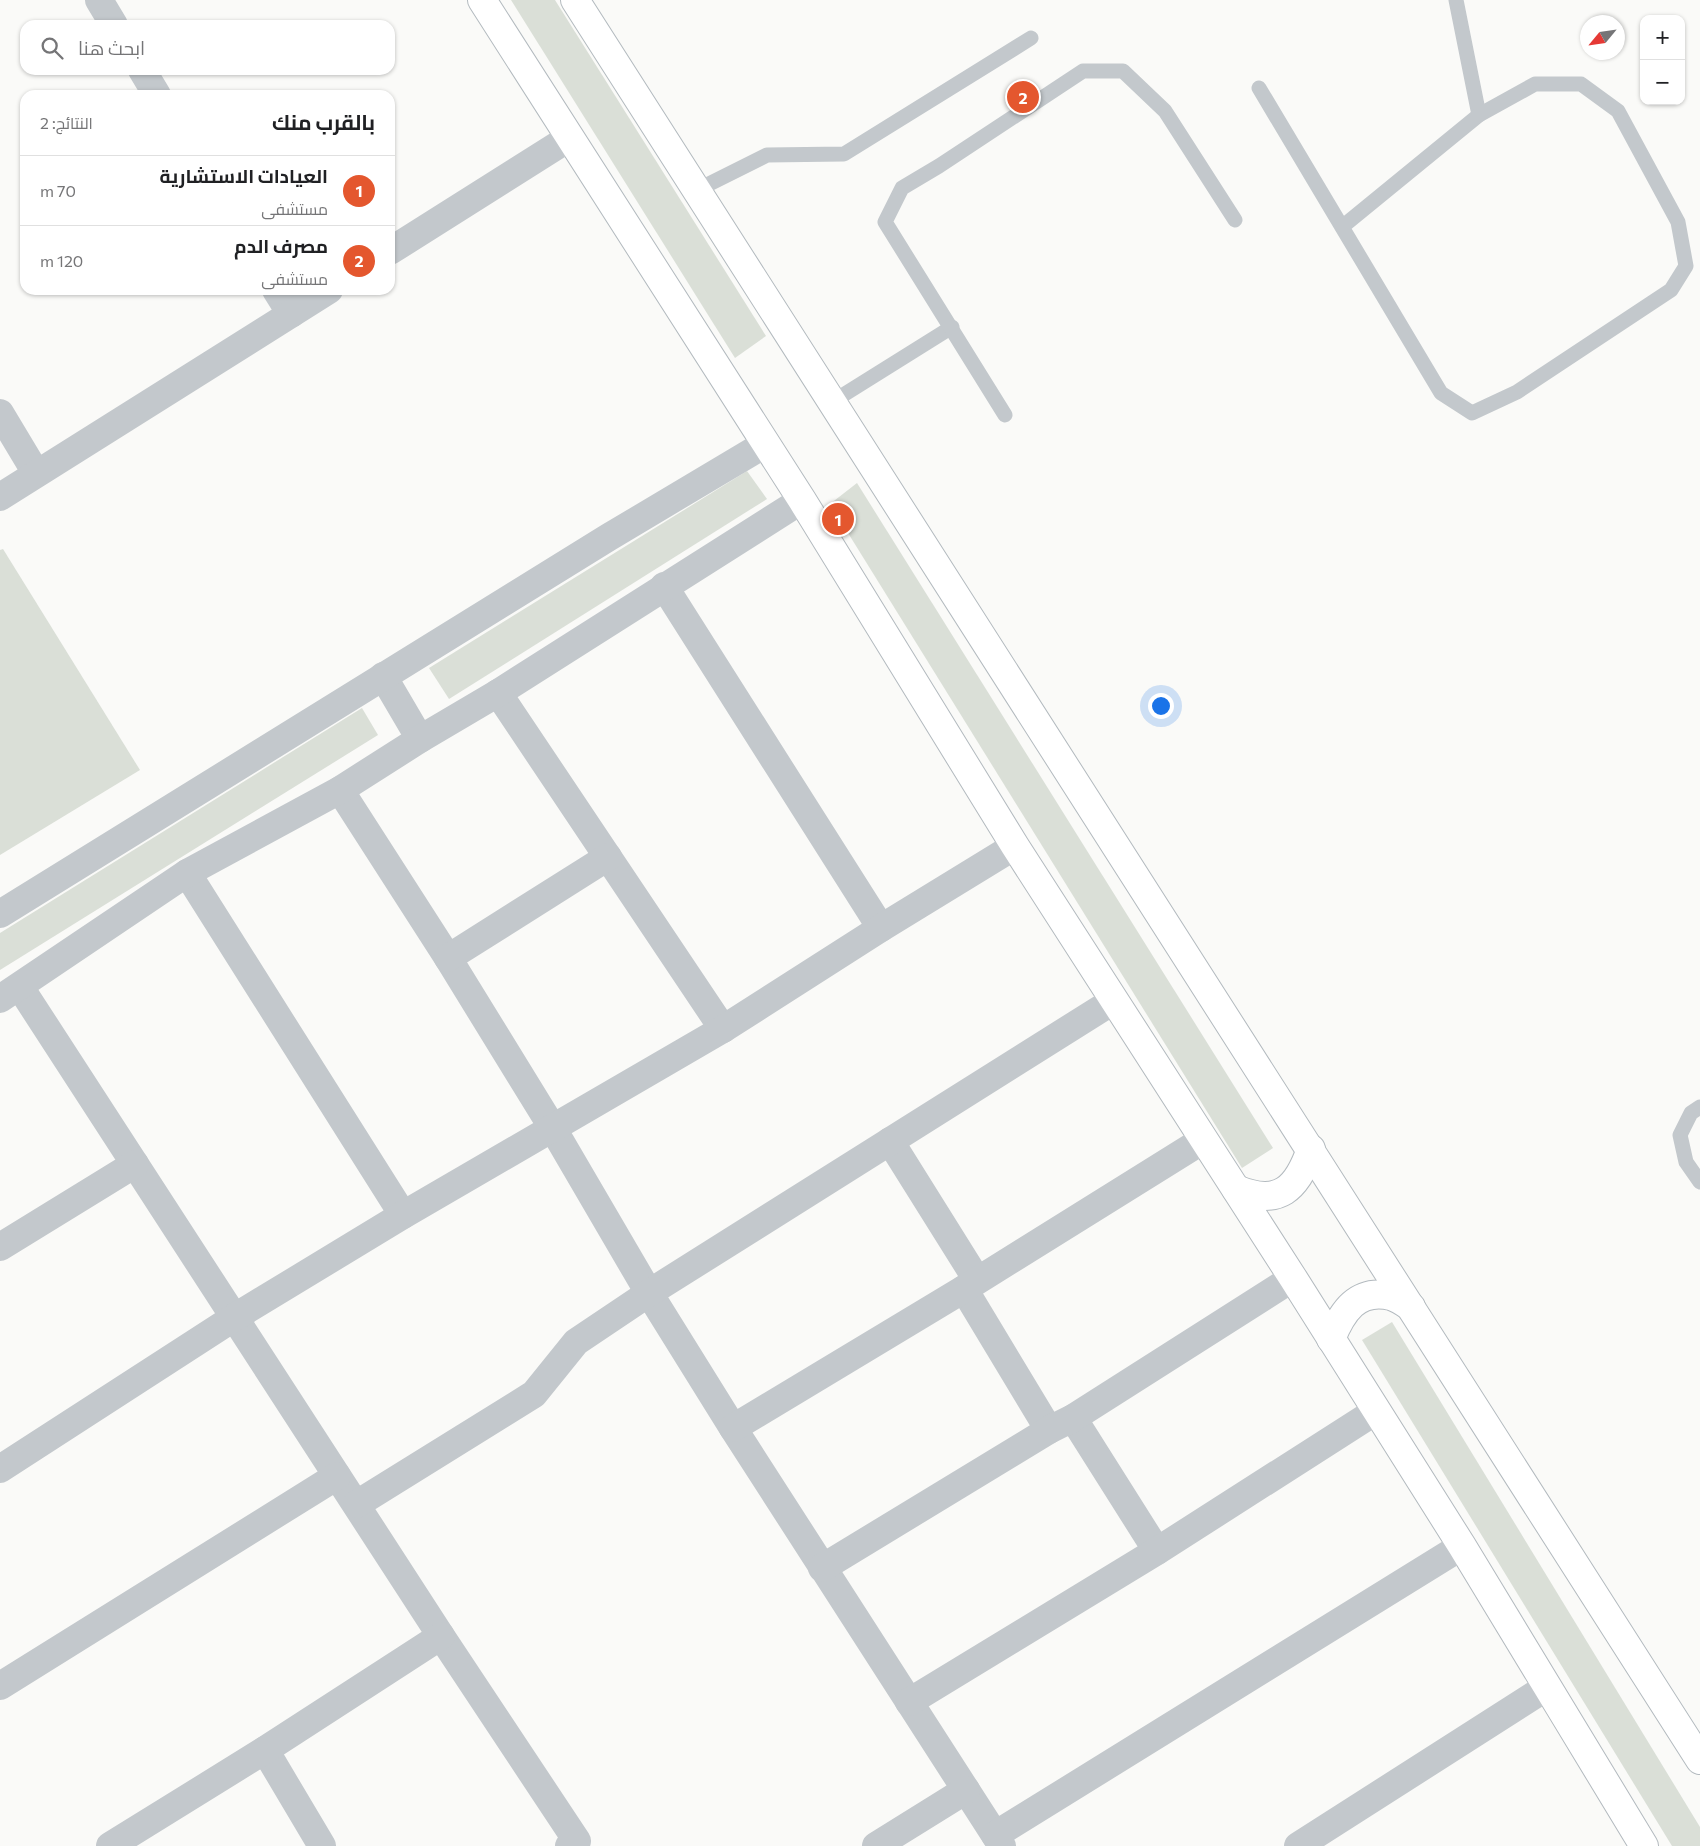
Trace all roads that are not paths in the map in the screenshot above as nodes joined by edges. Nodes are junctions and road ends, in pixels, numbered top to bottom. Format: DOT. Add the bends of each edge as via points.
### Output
graph roads {
  1 [pos="99,0"];
  2 [pos="482,0"];
  3 [pos="575,0"];
  4 [pos="1456,0"];
  5 [pos="111,20"];
  6 [pos="1031,38"];
  7 [pos="145,75"];
  8 [pos="1259,88"];
  9 [pos="154,90"];
  10 [pos="1479,115"];
  11 [pos="569,138"];
  12 [pos="697,190"];
  13 [pos="1235,220"];
  14 [pos="1342,227"];
  15 [pos="395,248"];
  16 [pos="279,295"];
  17 [pos="321,295"];
  18 [pos="291,314"];
  19 [pos="952,327"];
  20 [pos="832,402"];
  21 [pos="0,414"];
  22 [pos="1005,415"];
  23 [pos="765,444"];
  24 [pos="36,473"];
  25 [pos="0,497"];
  26 [pos="802,500"];
  27 [pos="664,586"];
  28 [pos="383,676"];
  29 [pos="498,693"];
  30 [pos="420,739"];
  31 [pos="340,790"];
  32 [pos="1015,846"];
  33 [pos="608,857"];
  34 [pos="187,873"];
  35 [pos="0,914"];
  36 [pos="881,928"];
  37 [pos="448,958"];
  38 [pos="10,993"];
  39 [pos="1114,1001"];
  40 [pos="723,1029"];
  41 [pos="1700,1107"];
  42 [pos="552,1127"];
  43 [pos="1203,1140"];
  44 [pos="890,1141"];
  45 [pos="1311,1149"];
  46 [pos="135,1164"];
  47 [pos="1700,1182"];
  48 [pos="1236,1189"];
  49 [pos="403,1215"];
  50 [pos="0,1247"];
  51 [pos="1293,1278"];
  52 [pos="971,1284"];
  53 [pos="649,1293"];
  54 [pos="1412,1307"];
  55 [pos="235,1317"];
  56 [pos="1331,1339"];
  57 [pos="1376,1411"];
  58 [pos="1073,1418"];
  59 [pos="733,1428"];
  60 [pos="1049,1430"];
  61 [pos="0,1469"];
  62 [pos="337,1476"];
  63 [pos="357,1504"];
  64 [pos="1462,1546"];
  65 [pos="1158,1552"];
  66 [pos="822,1568"];
  67 [pos="441,1636"];
  68 [pos="0,1686"];
  69 [pos="1547,1687"];
  70 [pos="909,1702"];
  71 [pos="265,1750"];
  72 [pos="1700,1760"];
  73 [pos="966,1790"];
  74 [pos="998,1840"];
  75 [pos="110,1846"];
  76 [pos="322,1846"];
  77 [pos="569,1846"];
  78 [pos="876,1846"];
  79 [pos="1298,1846"];
  80 [pos="1644,1846"];
  1 -- 5 [label="street"];
  2 -- 11 [label="main road"];
  3 -- 12 [label="main road"];
  4 -- 10 [label="lane"];
  6 -- 12 [label="lane" via="844,154 767,155"];
  7 -- 9 [label="street"];
  8 -- 14 [label="lane"];
  10 -- 14 [label="lane"];
  10 -- 14 [label="lane" via="1535,84 1581,84 1618,111 1678,222 1686,266 1671,290 1517,392 1472,413 1441,393"];
  11 -- 15 [label="street"];
  11 -- 23 [label="main road"];
  12 -- 20 [label="main road"];
  13 -- 19 [label="lane" via="1165,110 1123,71 1083,71 902,188 885,222"];
  16 -- 18 [label="street"];
  17 -- 18 [label="street"];
  18 -- 24 [label="street"];
  19 -- 20 [label="lane"];
  19 -- 22 [label="lane"];
  20 -- 45 [label="main road"];
  21 -- 24 [label="street"];
  23 -- 26 [label="main road"];
  23 -- 28 [label="street"];
  24 -- 25 [label="street"];
  26 -- 27 [label="street"];
  26 -- 32 [label="main road"];
  27 -- 29 [label="street"];
  27 -- 36 [label="street"];
  28 -- 30 [label="street"];
  28 -- 35 [label="street"];
  29 -- 30 [label="street"];
  29 -- 33 [label="street"];
  30 -- 31 [label="street"];
  31 -- 34 [label="street"];
  31 -- 37 [label="street"];
  32 -- 36 [label="street"];
  32 -- 39 [label="main road"];
  33 -- 37 [label="street"];
  33 -- 40 [label="street"];
  34 -- 38 [label="street"];
  34 -- 49 [label="street"];
  36 -- 40 [label="street"];
  37 -- 42 [label="street"];
  38 -- 46 [label="street"];
  39 -- 43 [label="main road"];
  39 -- 44 [label="street"];
  40 -- 42 [label="street"];
  41 -- 47 [label="lane" via="1692,1113 1680,1135 1686,1162"];
  42 -- 49 [label="street"];
  42 -- 53 [label="street"];
  43 -- 48 [label="main road"];
  43 -- 52 [label="street"];
  44 -- 52 [label="street"];
  44 -- 53 [label="street"];
  45 -- 48 [label="main road" via="1301,1174 1283,1192 1263,1197"];
  45 -- 54 [label="main road"];
  46 -- 50 [label="street"];
  46 -- 55 [label="street"];
  48 -- 51 [label="main road"];
  49 -- 55 [label="street"];
  51 -- 56 [label="main road"];
  51 -- 58 [label="street"];
  52 -- 59 [label="street"];
  52 -- 60 [label="street"];
  53 -- 59 [label="street"];
  53 -- 63 [label="street" via="576,1342 534,1394"];
  54 -- 56 [label="main road" via="1387,1296 1361,1299 1342,1314"];
  54 -- 72 [label="main road"];
  55 -- 61 [label="street"];
  55 -- 62 [label="street"];
  56 -- 57 [label="main road"];
  57 -- 64 [label="main road"];
  57 -- 65 [label="street"];
  58 -- 60 [label="street"];
  58 -- 65 [label="street"];
  59 -- 66 [label="street"];
  60 -- 66 [label="street"];
  62 -- 63 [label="street"];
  62 -- 68 [label="street"];
  63 -- 67 [label="street"];
  64 -- 69 [label="main road"];
  64 -- 74 [label="street"];
  65 -- 70 [label="street"];
  66 -- 70 [label="street"];
  67 -- 71 [label="street"];
  67 -- 77 [label="street" via="577,1841"];
  69 -- 79 [label="street"];
  69 -- 80 [label="main road"];
  70 -- 73 [label="street"];
  71 -- 75 [label="street"];
  71 -- 76 [label="street"];
  73 -- 74 [label="street"];
  73 -- 78 [label="street"];
}
